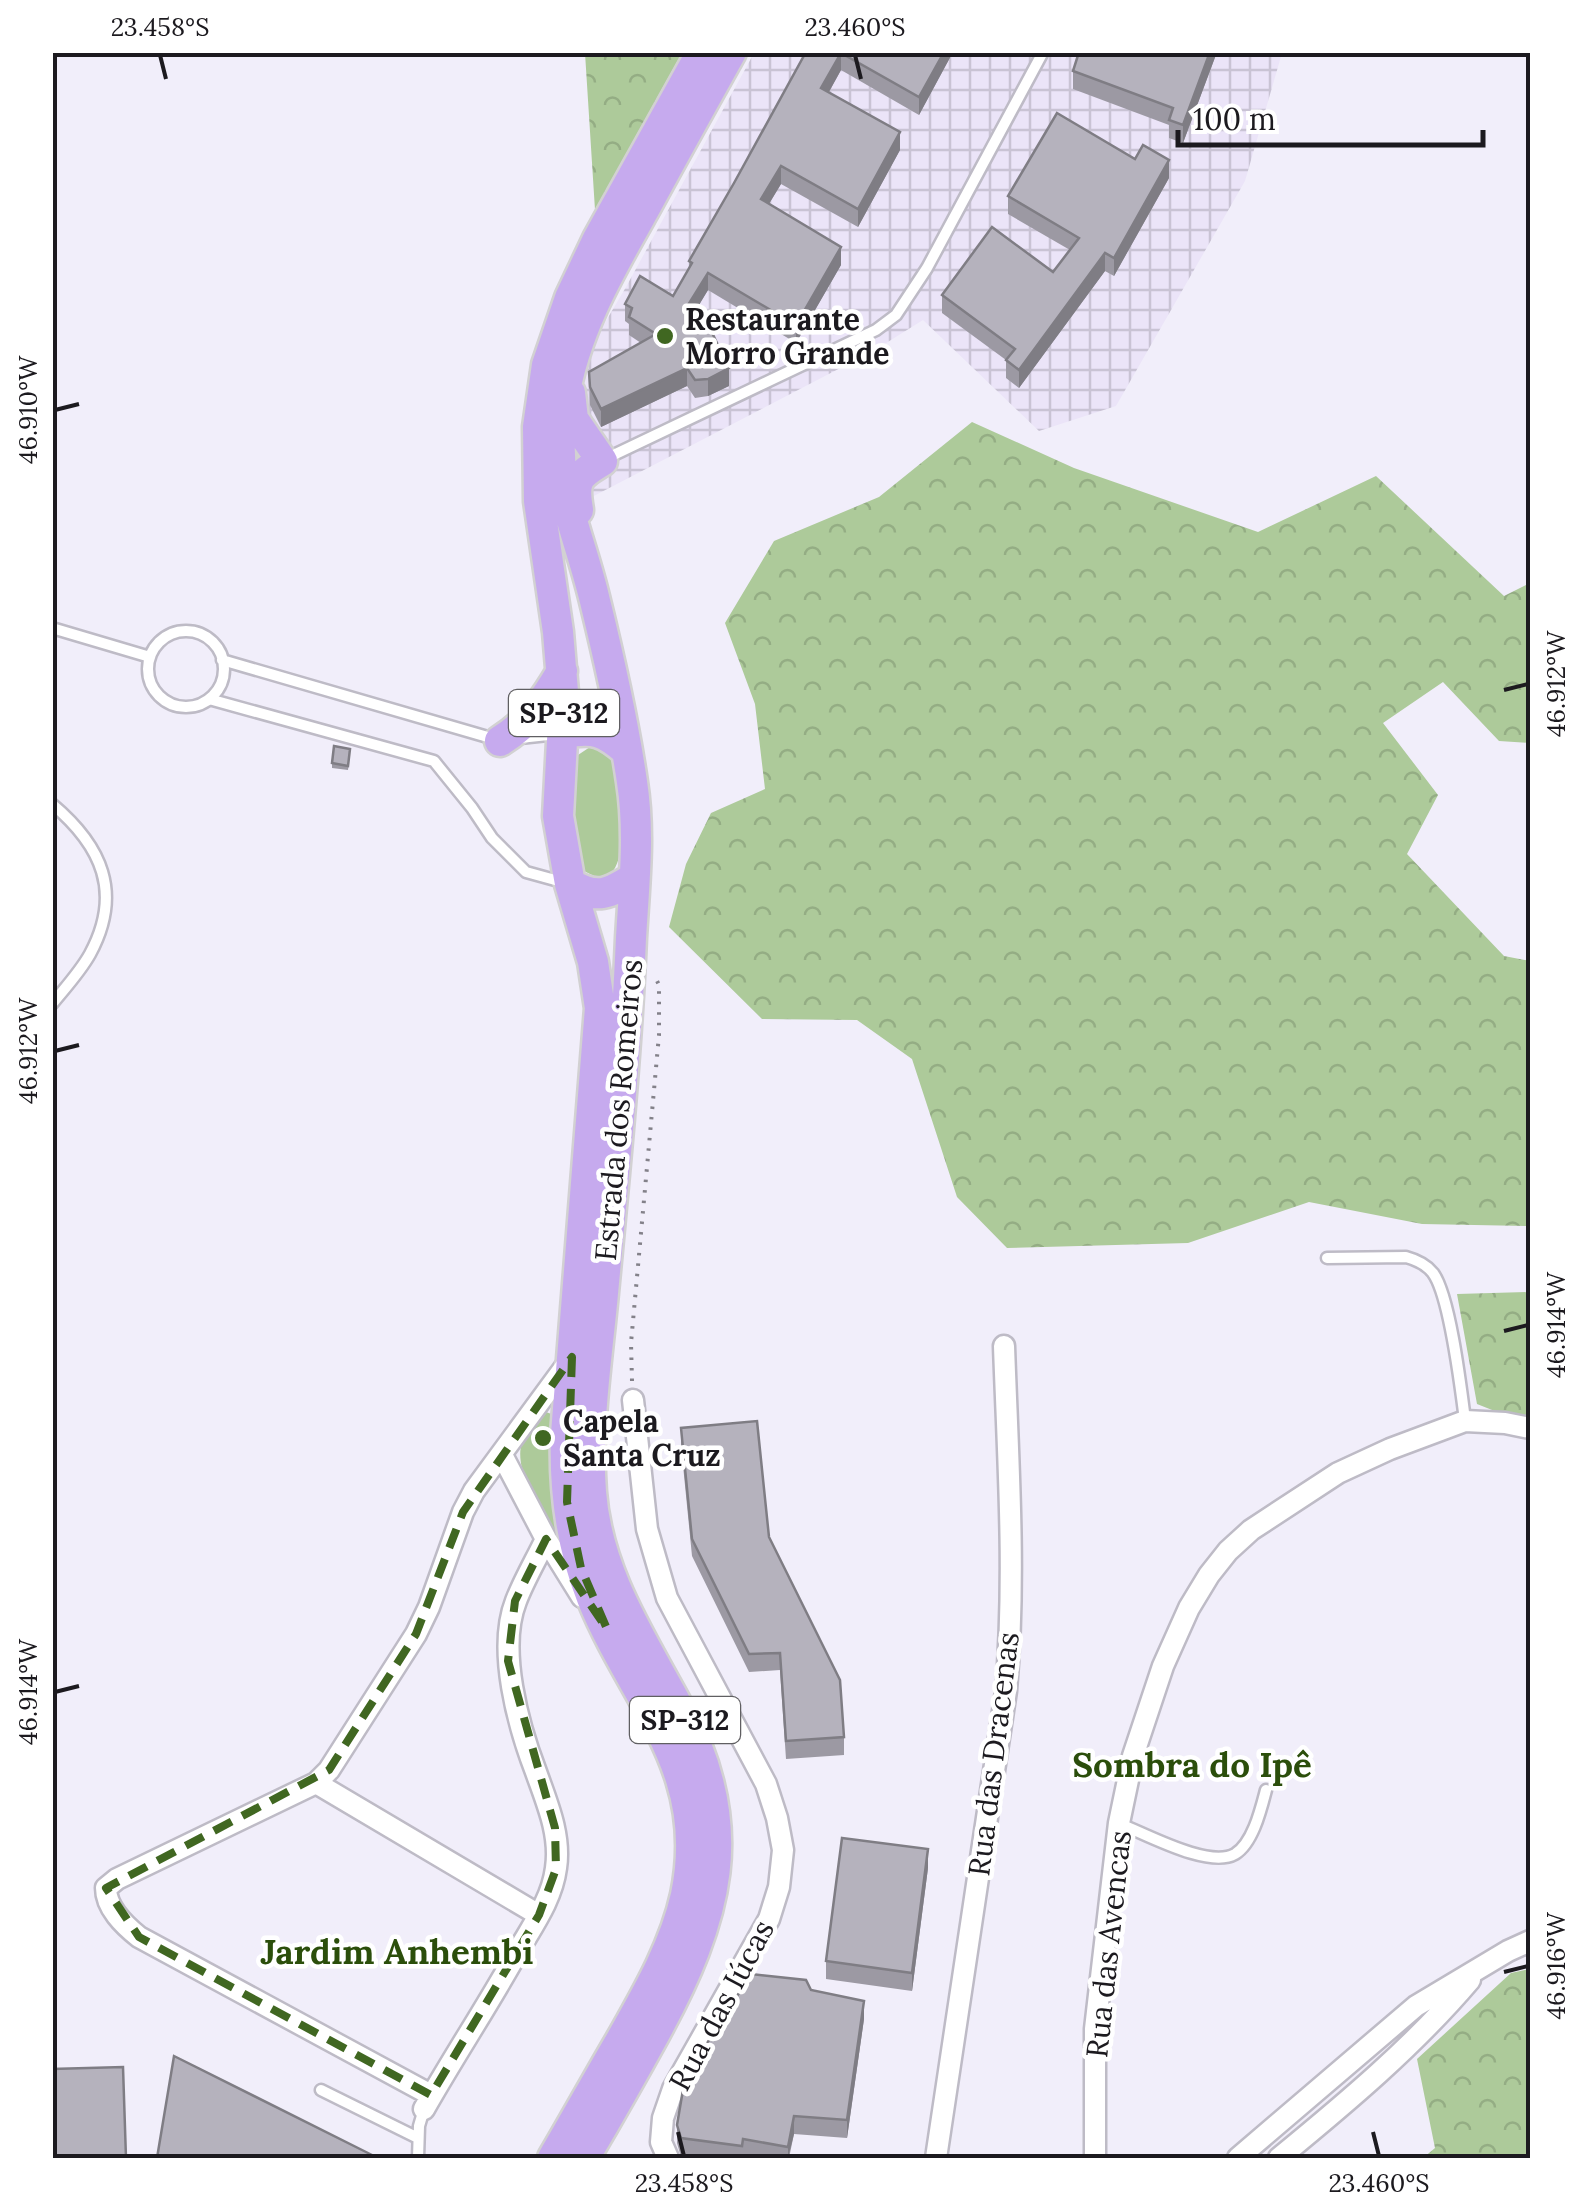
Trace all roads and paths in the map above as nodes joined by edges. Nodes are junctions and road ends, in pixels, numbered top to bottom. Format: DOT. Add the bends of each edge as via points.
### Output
graph roads {
  1 [pos="702,52"];
  2 [pos="731,52"];
  3 [pos="1043,52"];
  4 [pos="569,370"];
  5 [pos="602,461"];
  6 [pos="593,591"];
  7 [pos="52,628"];
  8 [pos="150,656"];
  9 [pos="222,660"];
  10 [pos="562,671"];
  11 [pos="209,698"];
  12 [pos="564,733"];
  13 [pos="500,741"];
  14 [pos="627,751"];
  15 [pos="52,804"];
  16 [pos="634,878"];
  17 [pos="570,884"];
  18 [pos="631,952"];
  19 [pos="52,1004"];
  20 [pos="1327,1258"];
  21 [pos="1004,1346"];
  22 [pos="572,1357"];
  23 [pos="633,1400"];
  24 [pos="1465,1422"];
  25 [pos="1530,1428"];
  26 [pos="502,1454"];
  27 [pos="546,1539"];
  28 [pos="607,1630"];
  29 [pos="316,1783"];
  30 [pos="1266,1790"];
  31 [pos="1119,1823"];
  32 [pos="539,1915"];
  33 [pos="1530,1941"];
  34 [pos="1478,1971"];
  35 [pos="321,2090"];
  36 [pos="428,2102"];
  37 [pos="418,2138"];
  38 [pos="418,2158"];
  39 [pos="553,2158"];
  40 [pos="584,2158"];
  41 [pos="668,2158"];
  42 [pos="936,2158"];
  43 [pos="1095,2158"];
  44 [pos="1238,2158"];
  45 [pos="1279,2158"];
  1 -- 10 [label="main road, Estrada dos Romeiros / SP-312" via="598,239 547,366 537,479"];
  2 -- 4 [label="main road, Estrada dos Romeiros / SP-312" via="606,277"];
  3 -- 5 [label="lane" via="896,314 859,339"];
  4 -- 5 [label="main road" via="570,409"];
  4 -- 6 [label="main road, Estrada dos Romeiros / SP-312" via="558,460"];
  5 -- 6 [label="main road" via="582,473 575,492"];
  6 -- 14 [label="main road, Estrada dos Romeiros / SP-312"];
  7 -- 8 [label="lane"];
  8 -- 9 [label="lane" via="162,639 182,631 203,635"];
  8 -- 11 [label="lane" via="153,688 168,703 190,707"];
  9 -- 11 [label="lane" via="221,681"];
  9 -- 13 [label="lane"];
  10 -- 12 [label="main road, Estrada dos Romeiros / SP-312"];
  10 -- 13 [label="main road" via="534,715"];
  11 -- 17 [label="lane" via="434,762 526,872"];
  12 -- 13 [label="lane"];
  12 -- 14 [label="main road" via="596,730"];
  12 -- 17 [label="main road, Estrada dos Romeiros / SP-312" via="558,816"];
  14 -- 16 [label="main road, Estrada dos Romeiros / SP-312"];
  15 -- 19 [label="lane" via="94,849 106,881 105,914 90,955"];
  16 -- 17 [label="main road" via="598,895"];
  16 -- 18 [label="main road, Estrada dos Romeiros / SP-312"];
  17 -- 22 [label="main road, Estrada dos Romeiros / SP-312" via="600,1008"];
  18 -- 23 [label="path" via="654,975 660,1006 631,1343"];
  18 -- 40 [label="main road, Estrada dos Romeiros / SP-312" via="590,1436 592,1499 616,1590 702,1759 715,1815 716,1858 693,1955"];
  20 -- 24 [label="lane" via="1406,1257 1435,1275"];
  21 -- 42 [label="street, Rua das Dracenas" via="1010,1639"];
  22 -- 26 [label="street"];
  22 -- 28 [label="main road, Estrada dos Romeiros / SP-312" via="567,1502 582,1568"];
  23 -- 41 [label="street, Rua das Iúcas" via="647,1530 666,1598 766,1784 783,1850 769,1919 673,2089 661,2142"];
  24 -- 25 [label="street, Rua das Avencas"];
  24 -- 31 [label="street, Rua das Avencas" via="1338,1474 1228,1551 1189,1608 1163,1666"];
  26 -- 27 [label="street"];
  26 -- 29 [label="street" via="462,1512 416,1634"];
  27 -- 28 [label="street"];
  27 -- 32 [label="street" via="516,1601 508,1637 524,1738 558,1848 552,1889"];
  28 -- 39 [label="main road, Estrada dos Romeiros / SP-312" via="678,1768 689,1818 690,1870 656,1975"];
  29 -- 32 [label="street"];
  29 -- 36 [label="street" via="109,1883 105,1894 139,1937"];
  30 -- 31 [label="lane" via="1247,1840 1224,1858 1187,1852"];
  31 -- 43 [label="street, Rua das Avencas" via="1096,2029"];
  32 -- 36 [label="street"];
  33 -- 34 [label="street"];
  34 -- 44 [label="street" via="1396,2022"];
  34 -- 45 [label="street" via="1401,2051"];
  35 -- 37 [label="lane"];
  36 -- 37 [label="lane"];
  37 -- 38 [label="lane"];
}
